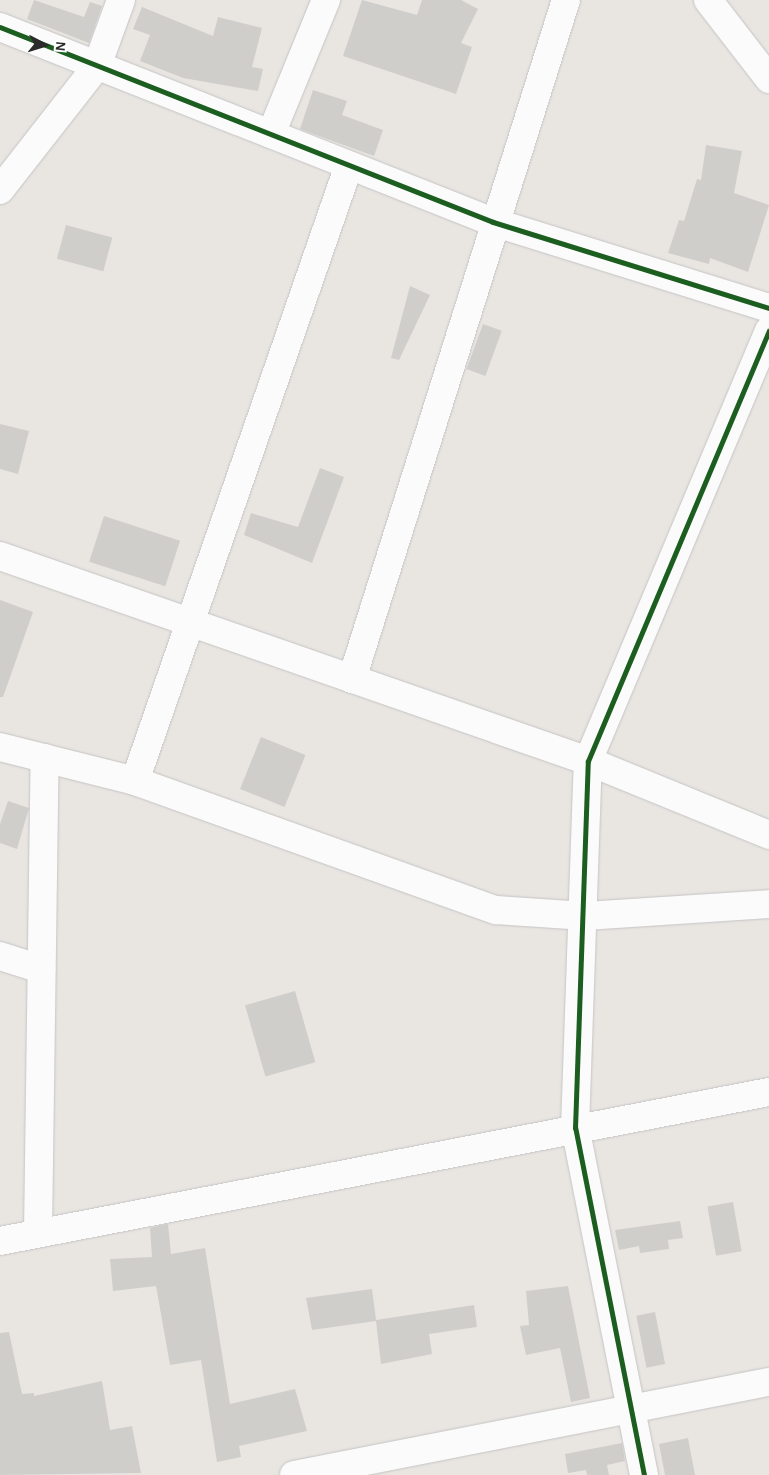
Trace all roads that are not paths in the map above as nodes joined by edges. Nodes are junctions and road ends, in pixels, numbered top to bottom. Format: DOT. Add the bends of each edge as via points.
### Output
graph roads {
  1 [pos="121,0"];
  2 [pos="326,0"];
  3 [pos="566,0"];
  4 [pos="708,0"];
  5 [pos="0,27"];
  6 [pos="97,66"];
  7 [pos="769,80"];
  8 [pos="271,134"];
  9 [pos="349,166"];
  10 [pos="0,190"];
  11 [pos="493,222"];
  12 [pos="769,308"];
  13 [pos="769,330"];
  14 [pos="0,556"];
  15 [pos="189,623"];
  16 [pos="352,679"];
  17 [pos="0,747"];
  18 [pos="45,758"];
  19 [pos="588,761"];
  20 [pos="135,781"];
  21 [pos="769,835"];
  22 [pos="769,904"];
  23 [pos="585,916"];
  24 [pos="0,956"];
  25 [pos="41,969"];
  26 [pos="0,978"];
  27 [pos="769,1092"];
  28 [pos="575,1128"];
  29 [pos="38,1233"];
  30 [pos="0,1241"];
  31 [pos="769,1382"];
  32 [pos="631,1408"];
  33 [pos="294,1475"];
  34 [pos="644,1475"];
  1 -- 6 [label="street"];
  2 -- 8 [label="street"];
  3 -- 11 [label="street"];
  4 -- 7 [label="street"];
  5 -- 6 [label="street"];
  6 -- 8 [label="street"];
  6 -- 10 [label="street"];
  8 -- 9 [label="street"];
  9 -- 11 [label="street"];
  9 -- 15 [label="street"];
  11 -- 12 [label="street"];
  11 -- 16 [label="street"];
  13 -- 19 [label="street"];
  14 -- 15 [label="street"];
  15 -- 16 [label="street"];
  15 -- 20 [label="street"];
  16 -- 19 [label="street"];
  17 -- 18 [label="street"];
  18 -- 20 [label="street"];
  18 -- 25 [label="street"];
  19 -- 21 [label="street"];
  19 -- 23 [label="street"];
  20 -- 23 [label="street" via="496,910"];
  22 -- 23 [label="street"];
  23 -- 28 [label="street"];
  24 -- 25 [label="street"];
  25 -- 26 [label="street"];
  25 -- 29 [label="street"];
  27 -- 28 [label="street"];
  28 -- 29 [label="street"];
  28 -- 32 [label="street"];
  29 -- 30 [label="street"];
  31 -- 32 [label="street"];
  32 -- 33 [label="street"];
  32 -- 34 [label="street"];
}
